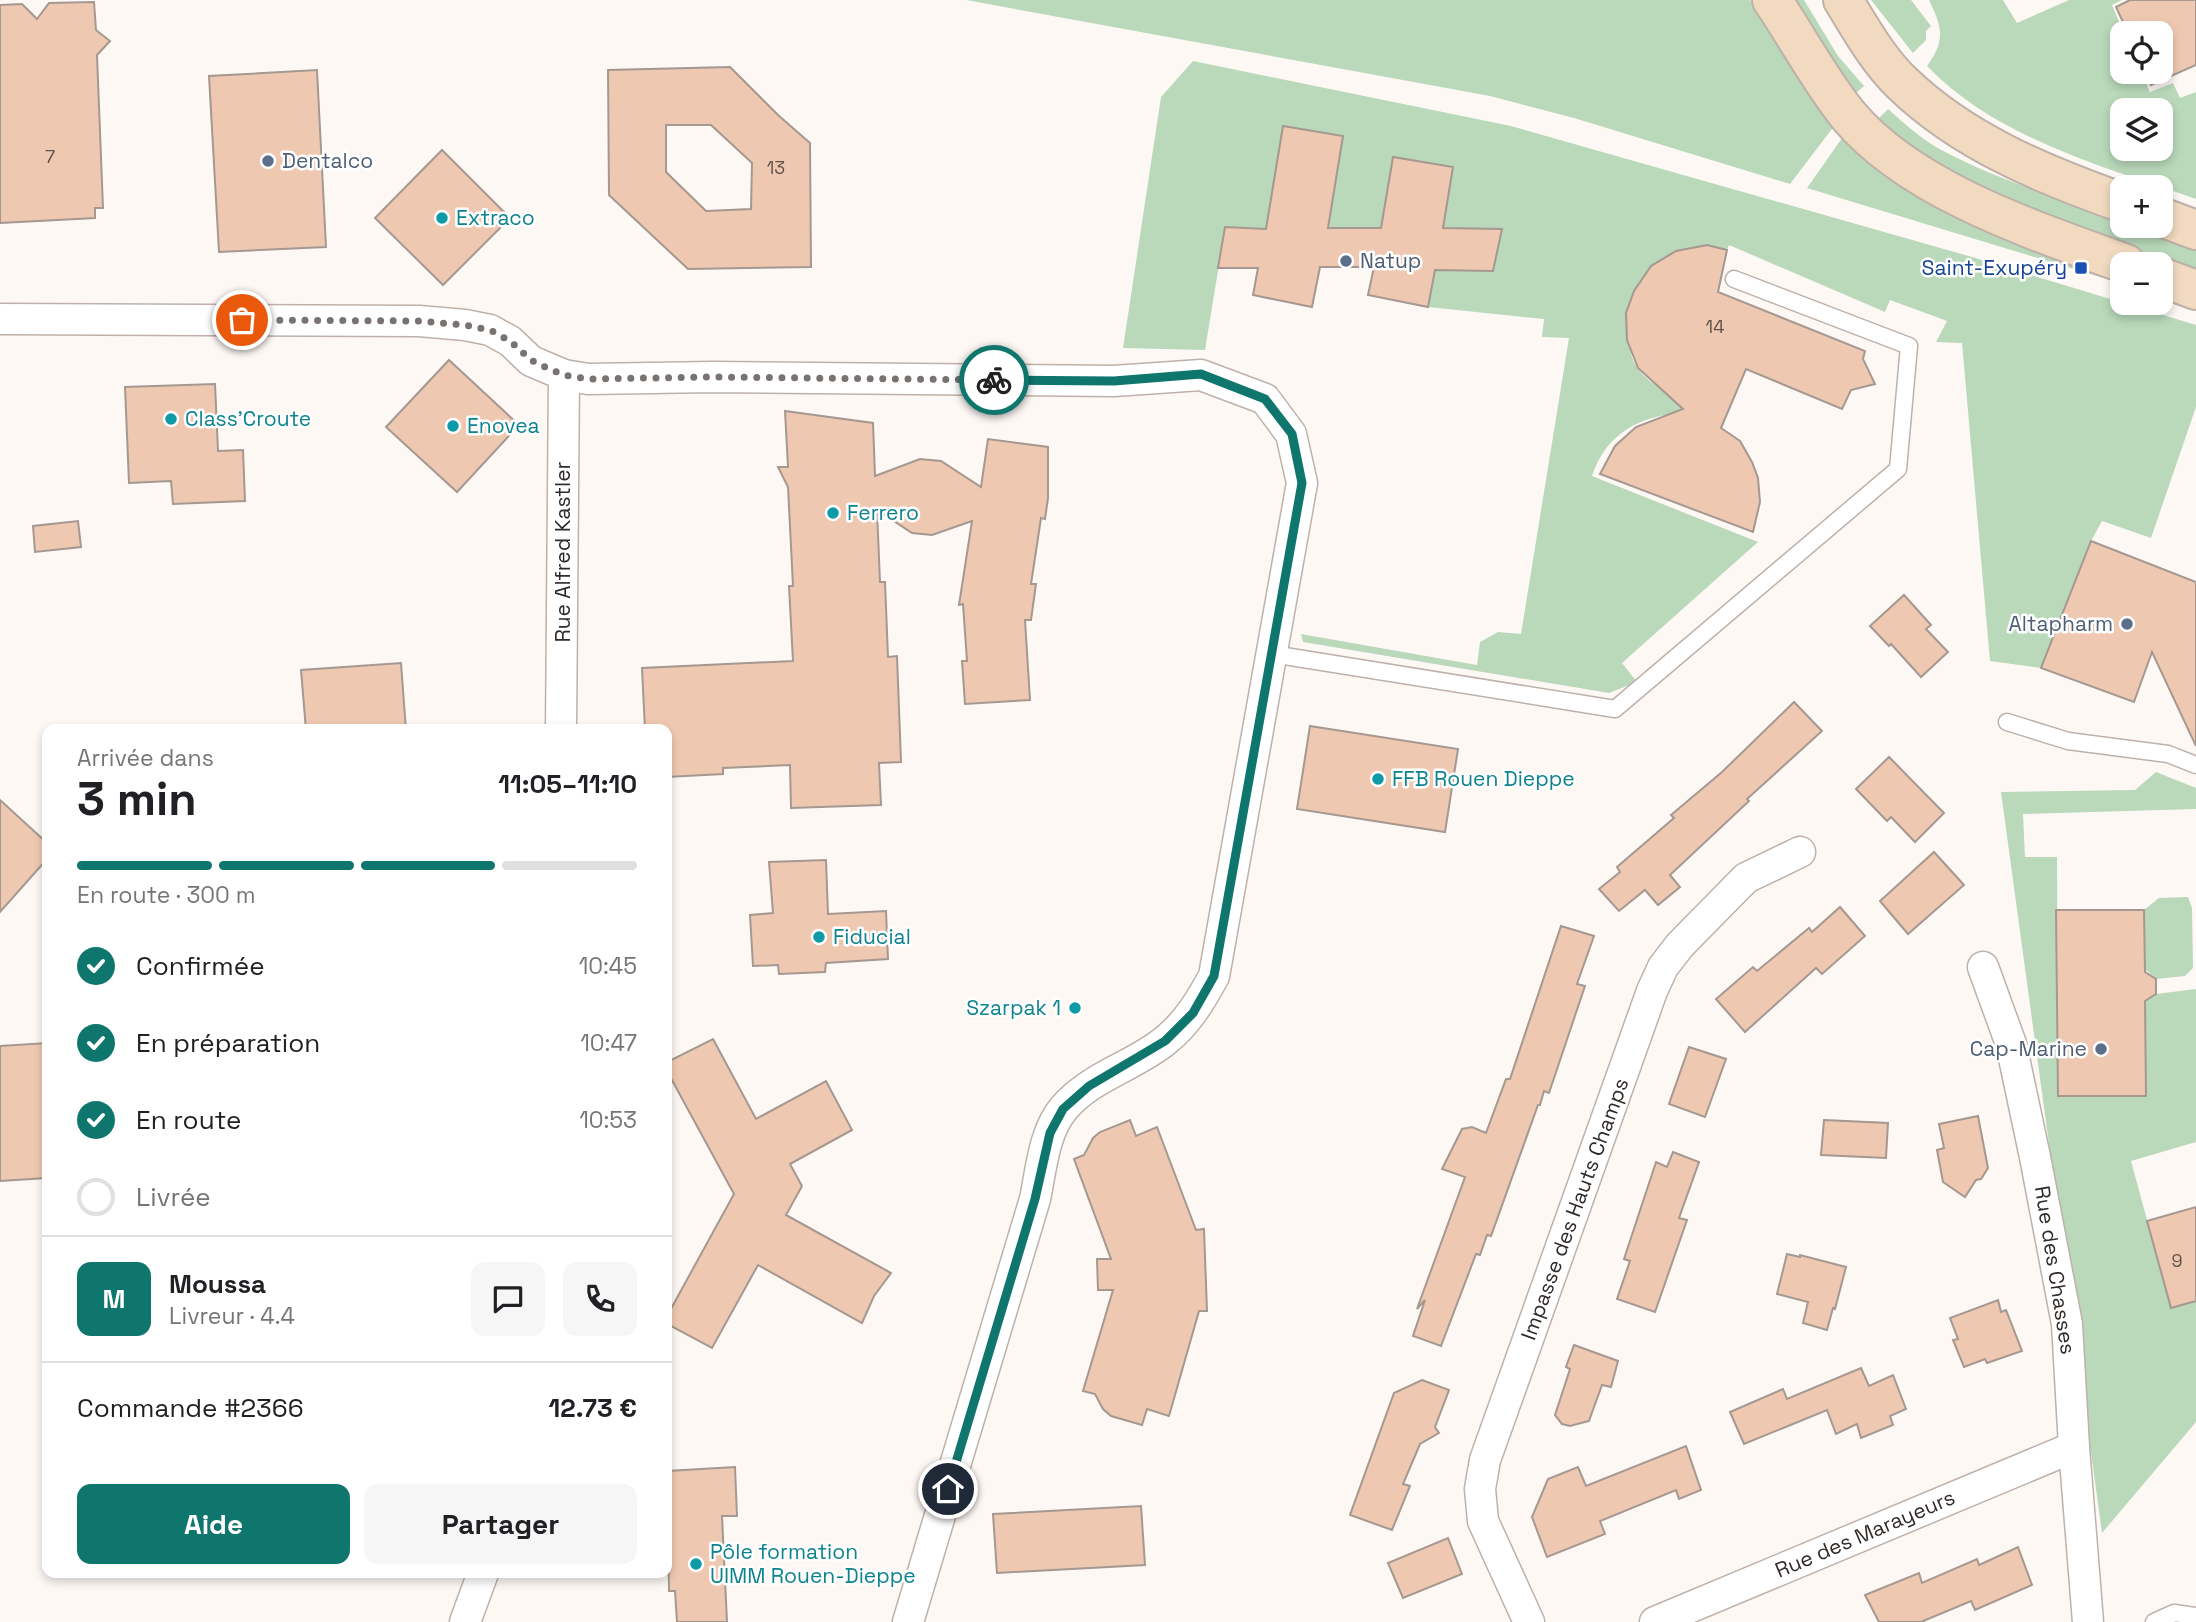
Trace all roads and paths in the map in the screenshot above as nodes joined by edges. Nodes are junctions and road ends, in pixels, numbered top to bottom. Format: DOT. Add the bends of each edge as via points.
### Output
graph roads {
  1 [pos="1772,0"];
  2 [pos="1843,0"];
  3 [pos="2110,198"];
  4 [pos="2173,221"];
  5 [pos="2196,230"];
  6 [pos="2110,258"];
  7 [pos="1734,279"];
  8 [pos="2173,281"];
  9 [pos="2196,290"];
  10 [pos="0,319"];
  11 [pos="564,375"];
  12 [pos="1272,654"];
  13 [pos="2007,722"];
  14 [pos="561,724"];
  15 [pos="2196,765"];
  16 [pos="1800,852"];
  17 [pos="1983,967"];
  18 [pos="2074,1447"];
  19 [pos="482,1578"];
  20 [pos="2196,1616"];
  21 [pos="465,1622"];
  22 [pos="908,1622"];
  23 [pos="1529,1622"];
  24 [pos="1655,1622"];
  25 [pos="2088,1622"];
  26 [pos="2154,1622"];
  1 -- 6 [label="main road" via="1850,117 1889,153 1936,185 2012,221"];
  2 -- 3 [label="main road" via="1872,48 1902,83 1940,114 2022,163"];
  4 -- 5 [label="main road"];
  7 -- 12 [label="lane" via="1909,345 1898,469 1615,709"];
  8 -- 9 [label="main road"];
  10 -- 11 [label="street" via="465,325 490,330 531,360"];
  11 -- 12 [label="street" via="589,379 1114,381 1201,374 1265,399 1292,434 1302,483"];
  11 -- 14 [label="street, Rue Alfred Kastler"];
  12 -- 22 [label="street" via="1214,976 1193,1013 1165,1041 1089,1086 1063,1109 1050,1133 1035,1199"];
  13 -- 15 [label="lane" via="2068,741 2168,754"];
  16 -- 23 [label="street, Impasse des Hauts Champs" via="1746,878 1663,967 1485,1460 1480,1489 1483,1521"];
  17 -- 18 [label="street, Rue des Chasses" via="2011,1044 2061,1285"];
  18 -- 24 [label="street, Rue des Marayeurs"];
  18 -- 25 [label="street, Rue des Chasses"];
  19 -- 21 [label="street"];
  20 -- 26 [label="lane" via="2174,1613"];
}
